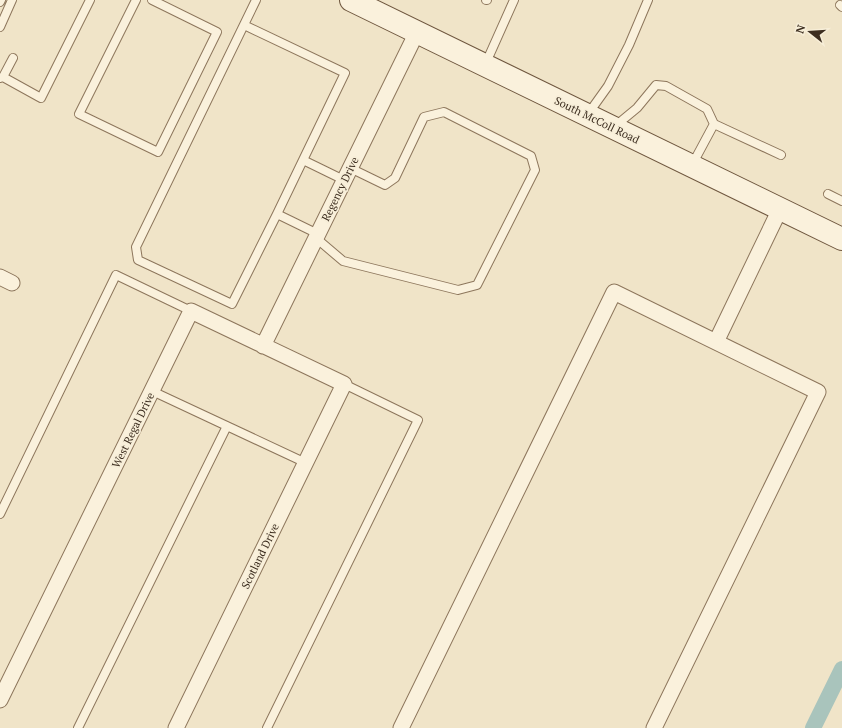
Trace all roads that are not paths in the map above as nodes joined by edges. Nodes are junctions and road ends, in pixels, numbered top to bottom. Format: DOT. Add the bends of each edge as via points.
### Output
graph roads {
  1 [pos="12,0"];
  2 [pos="90,0"];
  3 [pos="136,0"];
  4 [pos="152,0"];
  5 [pos="256,0"];
  6 [pos="514,0"];
  7 [pos="648,0"];
  8 [pos="358,1"];
  9 [pos="244,25"];
  10 [pos="0,27"];
  11 [pos="417,32"];
  12 [pos="13,58"];
  13 [pos="485,65"];
  14 [pos="2,78"];
  15 [pos="587,115"];
  16 [pos="714,124"];
  17 [pos="614,128"];
  18 [pos="780,155"];
  19 [pos="303,160"];
  20 [pos="692,166"];
  21 [pos="347,174"];
  22 [pos="828,194"];
  23 [pos="842,201"];
  24 [pos="780,209"];
  25 [pos="277,214"];
  26 [pos="317,236"];
  27 [pos="842,239"];
  28 [pos="191,311"];
  29 [pos="716,342"];
  30 [pos="263,346"];
  31 [pos="344,384"];
  32 [pos="152,391"];
  33 [pos="227,426"];
  34 [pos="306,463"];
  35 [pos="0,514"];
  36 [pos="0,700"];
  37 [pos="78,728"];
  38 [pos="176,728"];
  39 [pos="267,728"];
  40 [pos="401,728"];
  41 [pos="654,728"];
  1 -- 10 [label="lane"];
  2 -- 14 [label="lane" via="41,98"];
  3 -- 4 [label="lane" via="79,114 158,152 217,32"];
  5 -- 9 [label="lane"];
  6 -- 13 [label="lane"];
  7 -- 15 [label="lane" via="608,86"];
  8 -- 11 [label="main road, South McColl Road"];
  9 -- 19 [label="lane" via="345,73"];
  9 -- 25 [label="lane" via="136,247 138,260 232,304"];
  11 -- 13 [label="main road, South McColl Road"];
  11 -- 21 [label="street, Regency Drive"];
  12 -- 14 [label="lane"];
  13 -- 15 [label="main road, South McColl Road"];
  15 -- 17 [label="main road, South McColl Road"];
  16 -- 17 [label="lane" via="707,109 666,86 656,85 637,108"];
  16 -- 18 [label="lane"];
  16 -- 20 [label="lane"];
  17 -- 20 [label="main road, South McColl Road"];
  19 -- 21 [label="lane"];
  19 -- 25 [label="lane"];
  20 -- 24 [label="main road, South McColl Road"];
  21 -- 26 [label="street, Regency Drive"];
  21 -- 26 [label="lane" via="385,185 395,178 424,117 444,112 532,156 535,170 477,285 458,290 343,261"];
  22 -- 23 [label="lane"];
  24 -- 27 [label="main road, South McColl Road"];
  24 -- 29 [label="street"];
  25 -- 26 [label="lane"];
  26 -- 30 [label="street, Regency Drive"];
  28 -- 30 [label="street"];
  28 -- 32 [label="street, West Regal Drive"];
  28 -- 35 [label="lane" via="116,275"];
  29 -- 40 [label="street" via="614,292"];
  29 -- 41 [label="street" via="818,392"];
  30 -- 31 [label="street"];
  31 -- 34 [label="street, Scotland Drive"];
  31 -- 39 [label="lane" via="418,420"];
  32 -- 33 [label="lane"];
  32 -- 36 [label="street, West Regal Drive"];
  33 -- 34 [label="lane"];
  33 -- 37 [label="lane"];
  34 -- 38 [label="street, Scotland Drive"];
}
